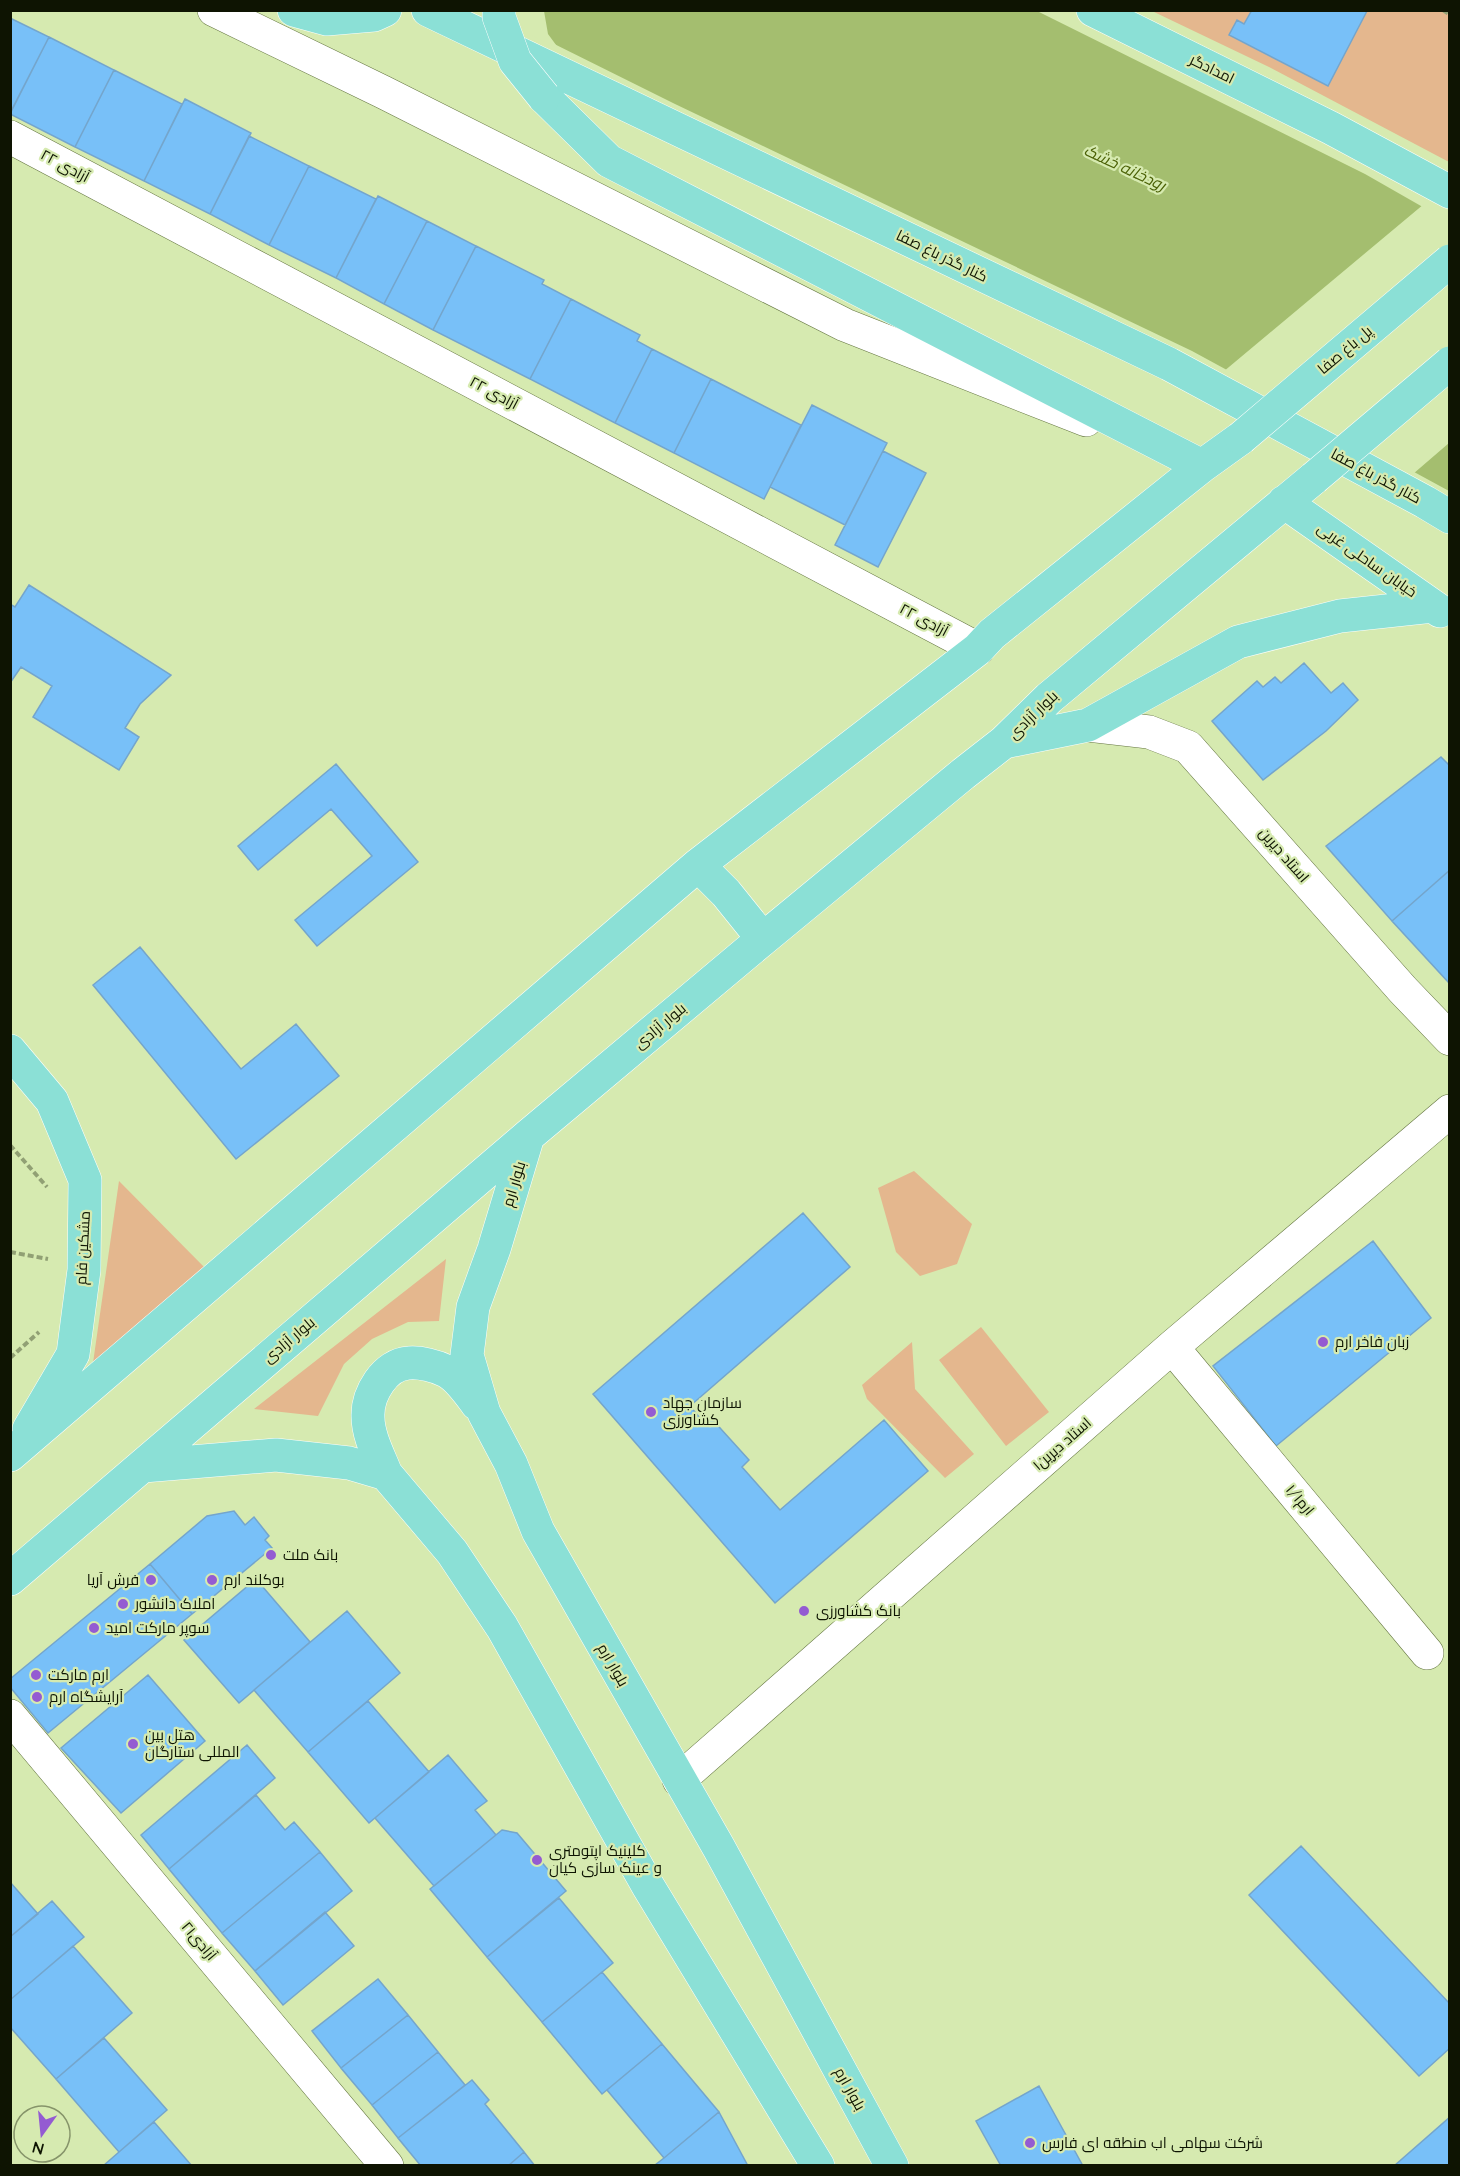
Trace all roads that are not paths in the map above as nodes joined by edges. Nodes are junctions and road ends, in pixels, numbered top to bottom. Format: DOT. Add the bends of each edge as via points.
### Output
graph roads {
  1 [pos="214,10"];
  2 [pos="294,10"];
  3 [pos="428,10"];
  4 [pos="499,10"];
  5 [pos="1093,10"];
  6 [pos="380,13"];
  7 [pos="10,138"];
  8 [pos="1449,192"];
  9 [pos="1449,261"];
  10 [pos="1449,363"];
  11 [pos="1202,466"];
  12 [pos="1284,502"];
  13 [pos="1449,517"];
  14 [pos="1441,611"];
  15 [pos="978,649"];
  16 [pos="1088,725"];
  17 [pos="1004,742"];
  18 [pos="698,865"];
  19 [pos="763,939"];
  20 [pos="1449,1039"];
  21 [pos="10,1051"];
  22 [pos="1449,1111"];
  23 [pos="528,1136"];
  24 [pos="1172,1347"];
  25 [pos="484,1413"];
  26 [pos="13,1453"];
  27 [pos="143,1466"];
  28 [pos="386,1474"];
  29 [pos="10,1579"];
  30 [pos="1427,1653"];
  31 [pos="10,1716"];
  32 [pos="679,1780"];
  33 [pos="387,2166"];
  34 [pos="818,2166"];
  35 [pos="892,2166"];
  1 -- 11 [label="street" via="845,324"];
  2 -- 6 [label="main road" via="327,19"];
  3 -- 13 [label="main road, کنار گذر باغ صفا" via="1168,364"];
  4 -- 11 [label="main road, bridge" via="514,60 544,97 609,161"];
  5 -- 8 [label="main road, امدادگر"];
  7 -- 15 [label="street, آزادی ۲۲"];
  9 -- 11 [label="main road, پل باغ صفا, bridge" via="1241,438"];
  10 -- 12 [label="main road, بلوار آزادی, bridge"];
  11 -- 15 [label="main road"];
  12 -- 14 [label="main road, خیابان ساحلی غربی"];
  12 -- 17 [label="main road, بلوار آزادی" via="1049,698"];
  14 -- 16 [label="main road" via="1340,616 1238,642"];
  15 -- 18 [label="main road"];
  16 -- 17 [label="main road"];
  16 -- 20 [label="street, استاد دیرین" via="1149,732 1188,747"];
  17 -- 19 [label="main road, بلوار آزادی"];
  18 -- 19 [label="main road"];
  18 -- 26 [label="main road"];
  19 -- 23 [label="main road, بلوار آزادی"];
  21 -- 26 [label="main road, مشکین فام" via="52,1101 86,1180 84,1270 73,1354"];
  22 -- 24 [label="street, استاد دیرین۱"];
  23 -- 25 [label="main road, بلوار ارم" via="494,1250 472,1307 467,1355"];
  23 -- 27 [label="main road, بلوار آزادی"];
  24 -- 30 [label="street, ۱/۱ارم"];
  24 -- 32 [label="street, استاد دیرین۱"];
  25 -- 28 [label="main road" via="447,1371 408,1363 393,1369 380,1379 371,1397 368,1416"];
  25 -- 32 [label="main road, بلوار ارم" via="511,1464 538,1531"];
  27 -- 28 [label="main road" via="276,1455 349,1463"];
  27 -- 29 [label="main road, بلوار آزادی"];
  28 -- 34 [label="main road" via="452,1552 502,1627 648,1886"];
  31 -- 33 [label="street, آزادی۲۱"];
  32 -- 35 [label="main road, بلوار ارم"];
}
